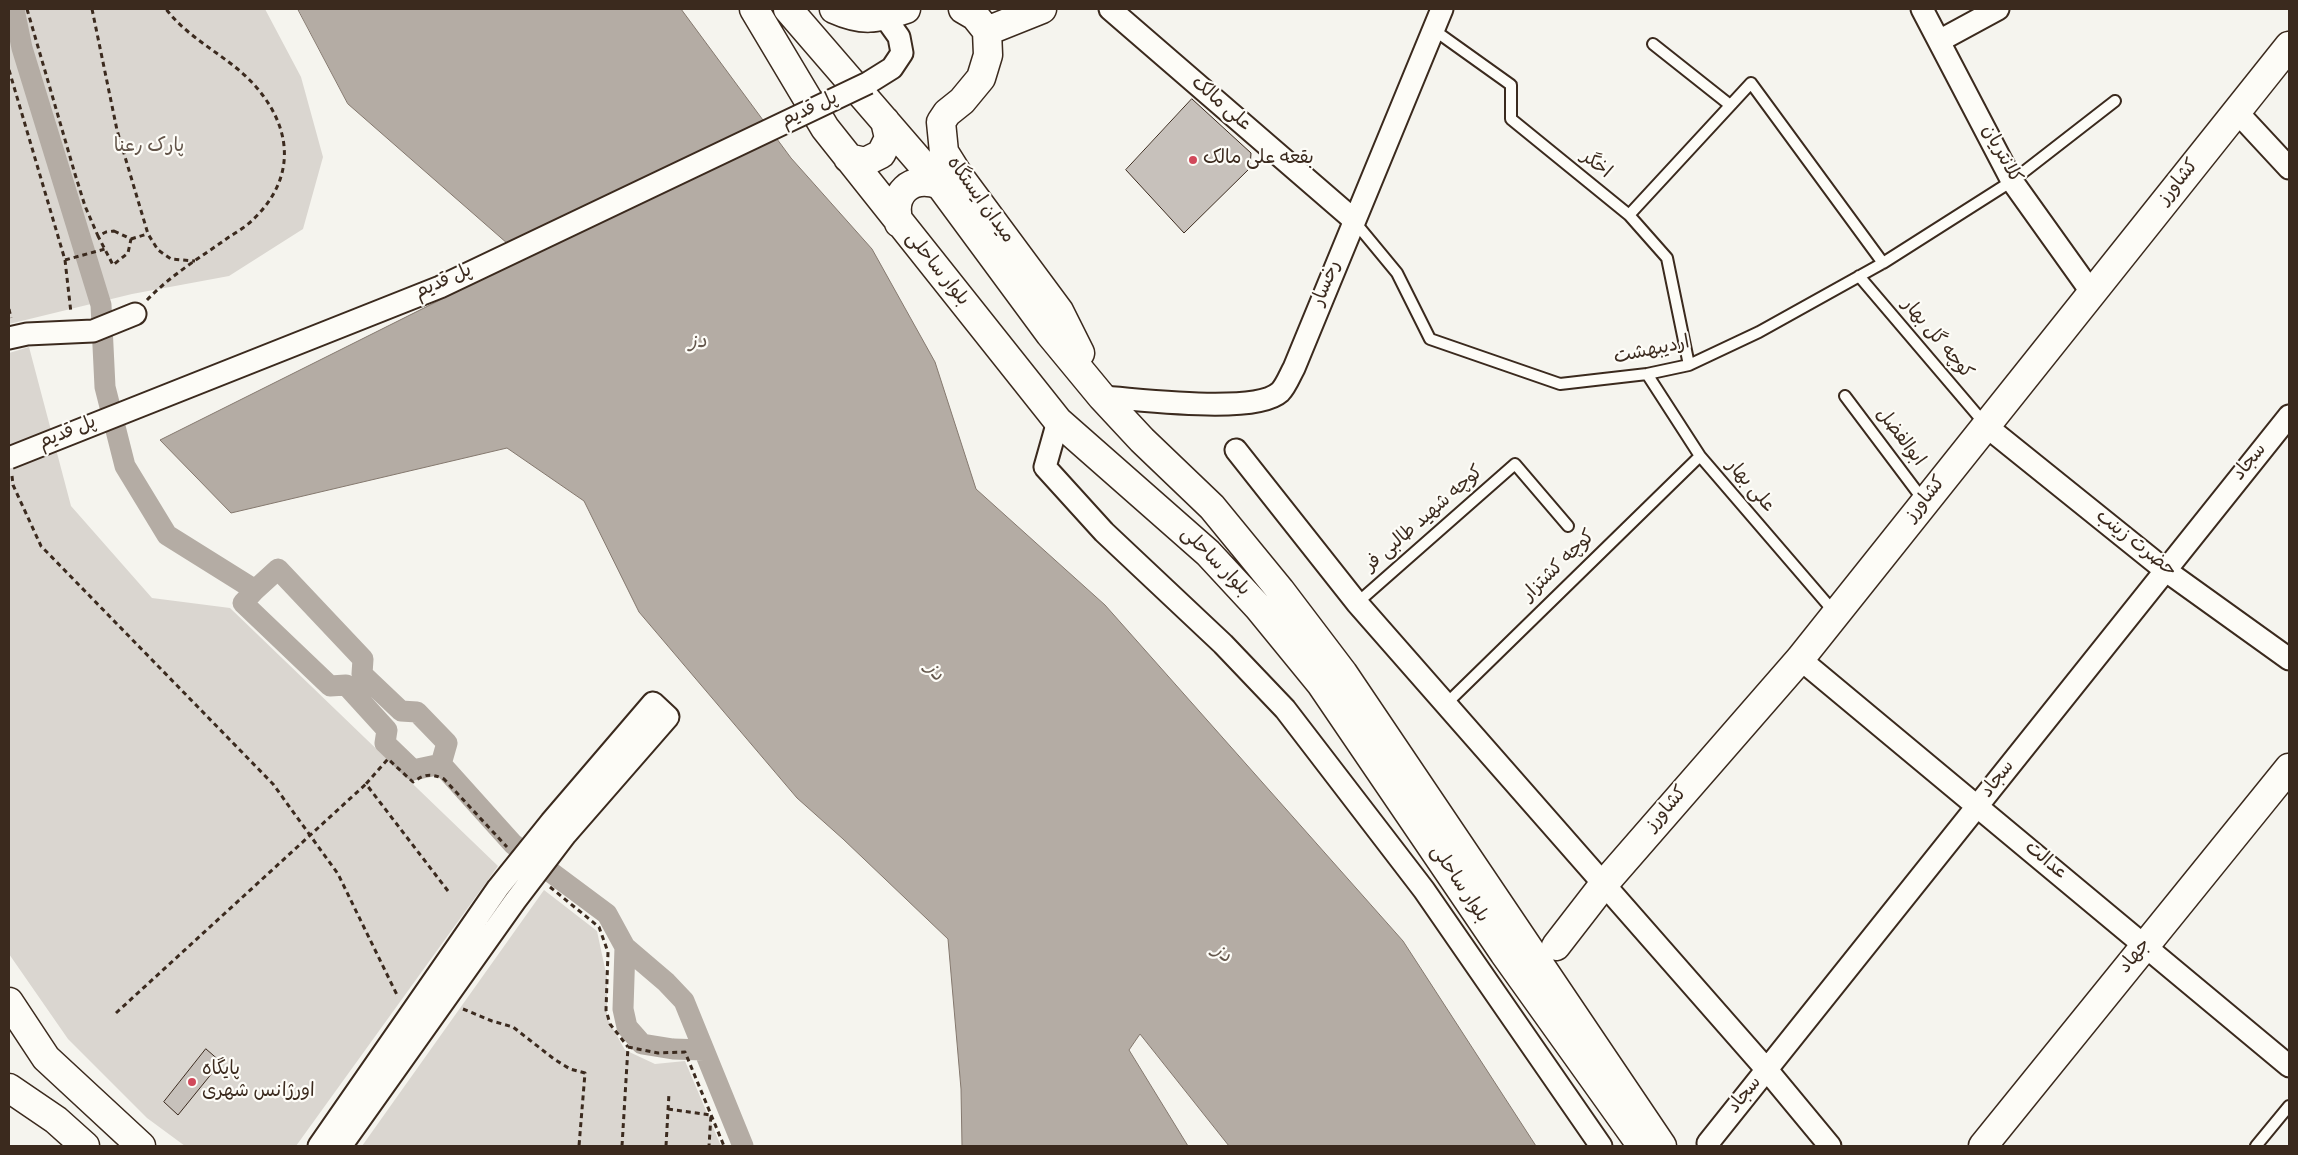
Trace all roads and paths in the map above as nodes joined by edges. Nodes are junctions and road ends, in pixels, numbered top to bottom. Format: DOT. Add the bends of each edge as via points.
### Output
graph roads {
  1 [pos="27,9"];
  2 [pos="92,9"];
  3 [pos="166,9"];
  4 [pos="754,9"];
  5 [pos="788,9"];
  6 [pos="834,9"];
  7 [pos="963,9"];
  8 [pos="1042,9"];
  9 [pos="1110,9"];
  10 [pos="1442,9"];
  11 [pos="1922,9"];
  12 [pos="1998,9"];
  13 [pos="895,13"];
  14 [pos="1434,30"];
  15 [pos="987,31"];
  16 [pos="1939,41"];
  17 [pos="1653,44"];
  18 [pos="2289,46"];
  19 [pos="9,70"];
  20 [pos="2115,101"];
  21 [pos="1730,105"];
  22 [pos="2237,112"];
  23 [pos="885,121"];
  24 [pos="848,158"];
  25 [pos="2289,168"];
  26 [pos="2012,181"];
  27 [pos="940,185"];
  28 [pos="1629,215"];
  29 [pos="1354,220"];
  30 [pos="900,223"];
  31 [pos="148,234"];
  32 [pos="98,236"];
  33 [pos="131,239"];
  34 [pos="105,250"];
  35 [pos="65,260"];
  36 [pos="196,261"];
  37 [pos="1882,263"];
  38 [pos="1860,276"];
  39 [pos="2092,293"];
  40 [pos="135,314"];
  41 [pos="72,333"];
  42 [pos="9,338"];
  43 [pos="1690,365"];
  44 [pos="1646,374"];
  45 [pos="1102,396"];
  46 [pos="1845,396"];
  47 [pos="2289,416"];
  48 [pos="1058,421"];
  49 [pos="1986,426"];
  50 [pos="1236,450"];
  51 [pos="1700,456"];
  52 [pos="10,463"];
  53 [pos="1925,502"];
  54 [pos="1212,507"];
  55 [pos="1568,526"];
  56 [pos="1187,535"];
  57 [pos="2165,570"];
  58 [pos="1357,603"];
  59 [pos="1836,614"];
  60 [pos="1800,658"];
  61 [pos="2289,659"];
  62 [pos="1446,704"];
  63 [pos="2289,768"];
  64 [pos="366,784"];
  65 [pos="1978,806"];
  66 [pos="310,835"];
  67 [pos="1604,884"];
  68 [pos="1556,946"];
  69 [pos="2145,946"];
  70 [pos="445,999"];
  71 [pos="9,1002"];
  72 [pos="116,1013"];
  73 [pos="408,1018"];
  74 [pos="2289,1066"];
  75 [pos="1767,1070"];
  76 [pos="12,1092"];
  77 [pos="669,1093"];
  78 [pos="2289,1106"];
  79 [pos="668,1109"];
  80 [pos="711,1115"];
  81 [pos="1708,1143"];
  82 [pos="85,1146"];
  83 [pos="141,1146"];
  84 [pos="319,1146"];
  85 [pos="341,1146"];
  86 [pos="579,1146"];
  87 [pos="622,1146"];
  88 [pos="666,1146"];
  89 [pos="709,1146"];
  90 [pos="724,1146"];
  91 [pos="1601,1146"];
  92 [pos="1642,1146"];
  93 [pos="1662,1146"];
  94 [pos="1830,1146"];
  95 [pos="1982,1146"];
  96 [pos="2256,1146"];
  1 -- 32 [label="path" via="74,174"];
  2 -- 31 [label="path" via="117,130"];
  3 -- 36 [label="path" via="195,38 241,72 258,89 280,126 286,147 286,164 266,206 247,225"];
  4 -- 24 [label="main road, بلوار ساحلی" via="824,128"];
  5 -- 23 [label="main road, بلوار ساحلی"];
  6 -- 13 [label="main road" via="852,17"];
  7 -- 15 [label="main road" via="975,16"];
  8 -- 15 [label="main road"];
  9 -- 29 [label="street, علی مالک"];
  10 -- 14 [label="street, رخسار"];
  11 -- 16 [label="street, کلانتریان"];
  12 -- 16 [label="street"];
  13 -- 52 [label="street, پل قدیم, bridge" via="902,54 892,68 868,83 440,287"];
  14 -- 28 [label="lane, اخگر" via="1510,85 1510,119"];
  14 -- 29 [label="street, رخسار"];
  15 -- 45 [label="main road, میدان ایستگاه" via="988,55 981,78 962,101 946,113 942,122 944,152 1059,311"];
  16 -- 26 [label="street, کلانتریان"];
  17 -- 21 [label="lane"];
  18 -- 22 [label="main road, کشاورز"];
  19 -- 35 [label="path"];
  20 -- 26 [label="lane, اردیبهشت"];
  21 -- 28 [label="lane"];
  21 -- 37 [label="lane" via="1751,83"];
  22 -- 25 [label="street"];
  22 -- 39 [label="main road, کشاورز"];
  23 -- 24 [label="main road" via="889,138 881,154 865,162"];
  23 -- 27 [label="main road, بلوار ساحلی"];
  24 -- 30 [label="main road, بلوار ساحلی"];
  26 -- 37 [label="lane, اردیبهشت"];
  26 -- 39 [label="street, کلانتریان"];
  27 -- 30 [label="main road" via="919,182 901,193 896,213"];
  27 -- 45 [label="main road, بلوار ساحلی" via="1050,334"];
  28 -- 43 [label="lane, اخگر" via="1667,258"];
  29 -- 44 [label="lane, اردیبهشت" via="1397,272 1430,339 1560,384"];
  29 -- 45 [label="street, رخسار" via="1294,368 1280,392 1260,401 1222,404"];
  30 -- 48 [label="main road, بلوار ساحلی"];
  31 -- 33 [label="path"];
  31 -- 36 [label="path" via="158,250 171,260"];
  32 -- 33 [label="path" via="114,231"];
  32 -- 34 [label="path"];
  33 -- 34 [label="path" via="128,252 113,265"];
  34 -- 35 [label="path"];
  35 -- 41 [label="path"];
  36 -- 40 [label="path" via="162,285"];
  37 -- 38 [label="lane, اردیبهشت"];
  38 -- 43 [label="lane, اردیبهشت" via="1759,332"];
  38 -- 49 [label="lane, کوچه گل بهار"];
  39 -- 49 [label="main road, کشاورز"];
  40 -- 41 [label="street" via="93,331"];
  41 -- 42 [label="street" via="27,334"];
  43 -- 44 [label="lane, اردیبهشت"];
  44 -- 51 [label="lane, علی بهار"];
  45 -- 54 [label="main road, بلوار ساحلی" via="1142,440"];
  46 -- 53 [label="lane, ابوالفضل"];
  47 -- 57 [label="street, سجاد"];
  48 -- 56 [label="main road, بلوار ساحلی"];
  48 -- 91 [label="street" via="1045,467 1104,532 1223,644 1285,709 1424,890"];
  49 -- 53 [label="main road, کشاورز"];
  49 -- 57 [label="street, حضرت زینب"];
  50 -- 58 [label="street"];
  51 -- 59 [label="lane, علی بهار"];
  51 -- 62 [label="lane, کوچه کشتزار"];
  52 -- 66 [label="path" via="13,485 41,546 273,784"];
  53 -- 59 [label="main road, کشاورز"];
  54 -- 56 [label="main road" via="1214,514 1208,528 1202,533"];
  54 -- 93 [label="main road, بلوار ساحلی" via="1343,673"];
  55 -- 58 [label="lane, کوچه شهید طالبی فر" via="1515,464"];
  56 -- 92 [label="main road, بلوار ساحلی" via="1258,607 1321,684 1504,953"];
  57 -- 61 [label="street, حضرت زینب"];
  57 -- 65 [label="street, سجاد"];
  58 -- 62 [label="street"];
  59 -- 60 [label="main road, کشاورز"];
  60 -- 65 [label="street, عدالت"];
  60 -- 67 [label="main road, کشاورز"];
  62 -- 67 [label="street"];
  63 -- 69 [label="main road, جهاد"];
  64 -- 66 [label="path"];
  65 -- 69 [label="street, عدالت"];
  65 -- 75 [label="street, سجاد"];
  66 -- 72 [label="path"];
  66 -- 73 [label="path" via="338,874"];
  67 -- 68 [label="main road, کشاورز"];
  67 -- 75 [label="street"];
  69 -- 74 [label="street, عدالت"];
  69 -- 95 [label="main road, جهاد"];
  70 -- 73 [label="street" via="604,775 550,822 498,888"];
  70 -- 85 [label="street"];
  70 -- 86 [label="path" via="513,1027 554,1059 570,1069 585,1073"];
  71 -- 83 [label="main road" via="46,1058"];
  73 -- 84 [label="street"];
  75 -- 81 [label="street, سجاد"];
  75 -- 94 [label="street"];
  76 -- 82 [label="main road" via="56,1120"];
  77 -- 79 [label="path"];
  78 -- 96 [label="lane"];
  79 -- 80 [label="path"];
  79 -- 88 [label="path"];
  80 -- 87 [label="path" via="685,1052 658,1053 628,1047"];
  80 -- 89 [label="path"];
  80 -- 90 [label="path"];
}
